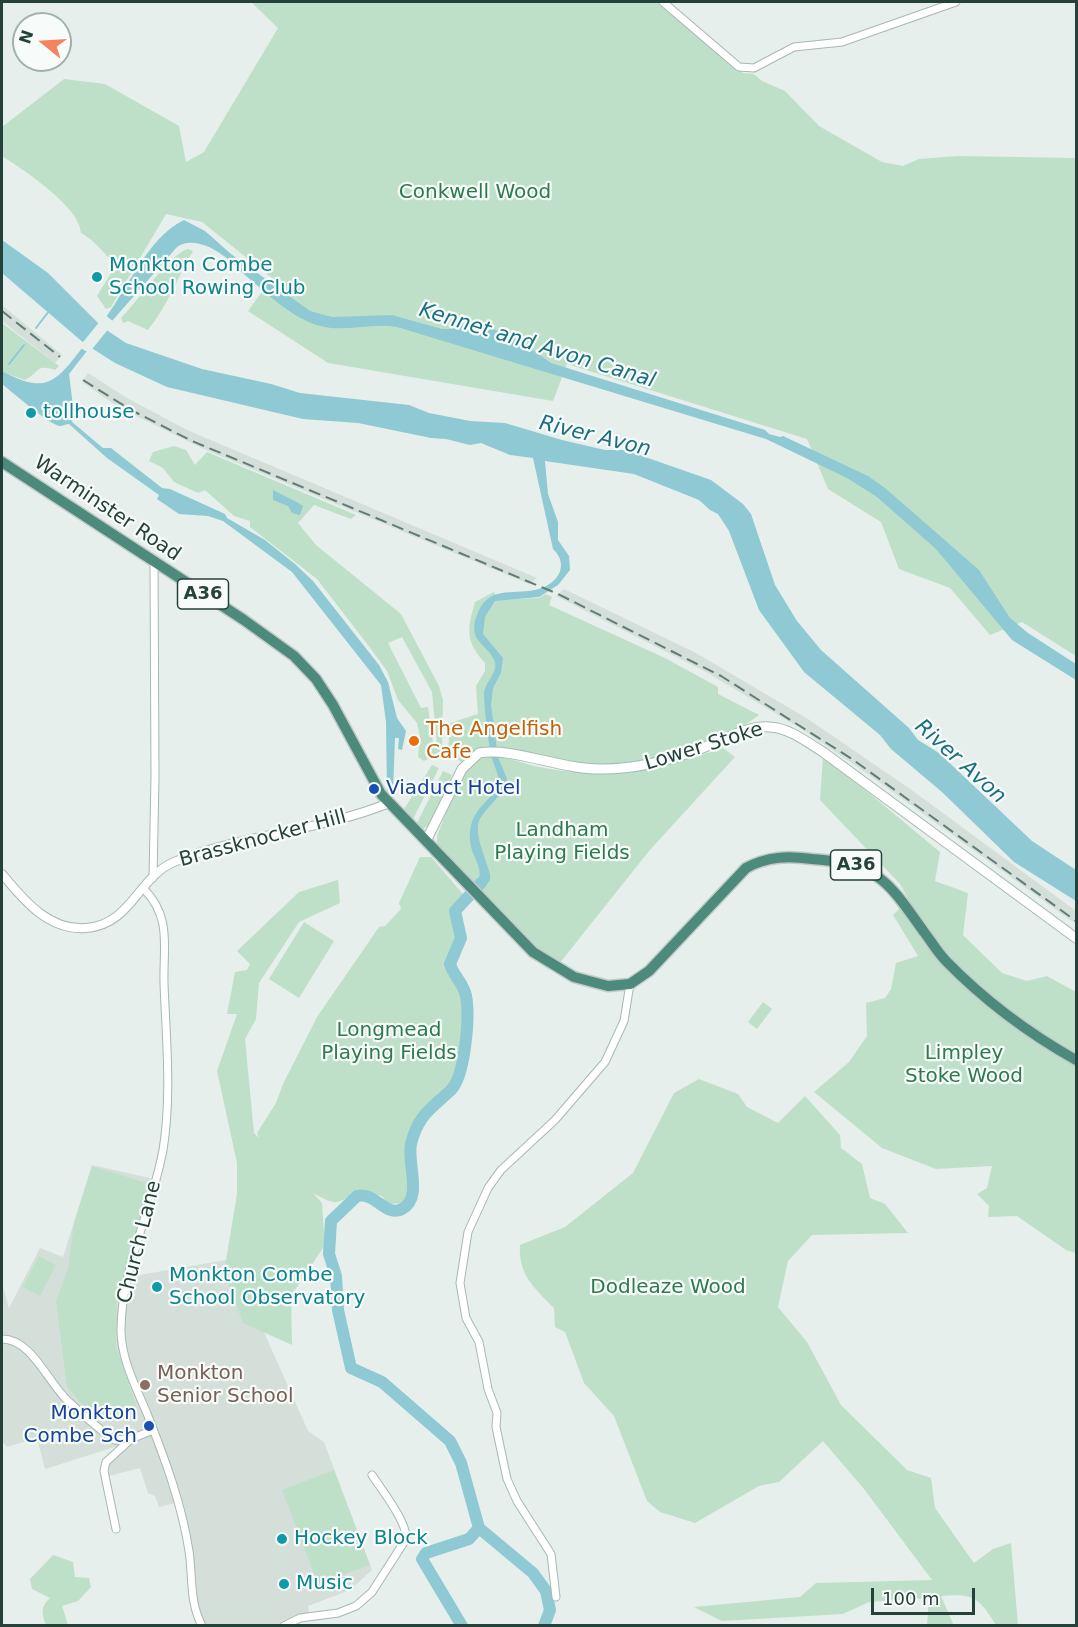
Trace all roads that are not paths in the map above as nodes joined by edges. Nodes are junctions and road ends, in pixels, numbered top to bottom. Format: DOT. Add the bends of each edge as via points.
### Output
graph roads {
  1 [pos="663,2"];
  2 [pos="956,2"];
  3 [pos="2,462"];
  4 [pos="154,563"];
  5 [pos="384,805"];
  6 [pos="426,841"];
  7 [pos="2,874"];
  8 [pos="153,878"];
  9 [pos="144,889"];
  10 [pos="1077,938"];
  11 [pos="630,984"];
  12 [pos="1077,1060"];
  13 [pos="2,1339"];
  14 [pos="153,1430"];
  15 [pos="131,1439"];
  16 [pos="372,1475"];
  17 [pos="116,1529"];
  18 [pos="556,1597"];
  19 [pos="202,1626"];
  20 [pos="284,1626"];
  1 -- 2 [label="street" via="739,67 751,69 794,46 842,42"];
  3 -- 4 [label="highway, Warminster Road / A36"];
  4 -- 5 [label="highway, Warminster Road / A36" via="244,620 302,663 333,705"];
  4 -- 8 [label="street"];
  5 -- 6 [label="highway, Warminster Road / A36"];
  5 -- 8 [label="street, Brassknocker Hill" via="173,862"];
  6 -- 10 [label="main road, Lower Stoke" via="470,759 486,752 568,767 614,769 663,762 751,729 772,727 833,759"];
  6 -- 11 [label="highway, Warminster Road / A36" via="533,952 574,977 608,986"];
  7 -- 9 [label="street, Brassknocker Hill" via="34,909 70,928 99,927 112,921"];
  8 -- 9 [label="street, Brassknocker Hill"];
  9 -- 14 [label="street, Church Lane" via="157,903 165,938 170,1080 163,1150 125,1287 121,1332 126,1361"];
  11 -- 12 [label="highway, A36" via="649,971 746,868 786,856 843,861 868,869 888,884 944,959 972,986 1018,1024"];
  11 -- 18 [label="street" via="624,1021 605,1062 555,1120 501,1170 477,1206 468,1232 460,1283 466,1318 479,1342 488,1389 498,1413 496,1427 507,1479 551,1554"];
  13 -- 15 [label="street" via="13,1340 23,1348 66,1400 110,1437 119,1441"];
  14 -- 15 [label="street"];
  14 -- 19 [label="street, Church Lane" via="167,1465 186,1537 194,1611"];
  15 -- 17 [label="street" via="106,1462 104,1471"];
  16 -- 20 [label="street" via="395,1510 406,1539 366,1599 338,1613 300,1618"];
}
